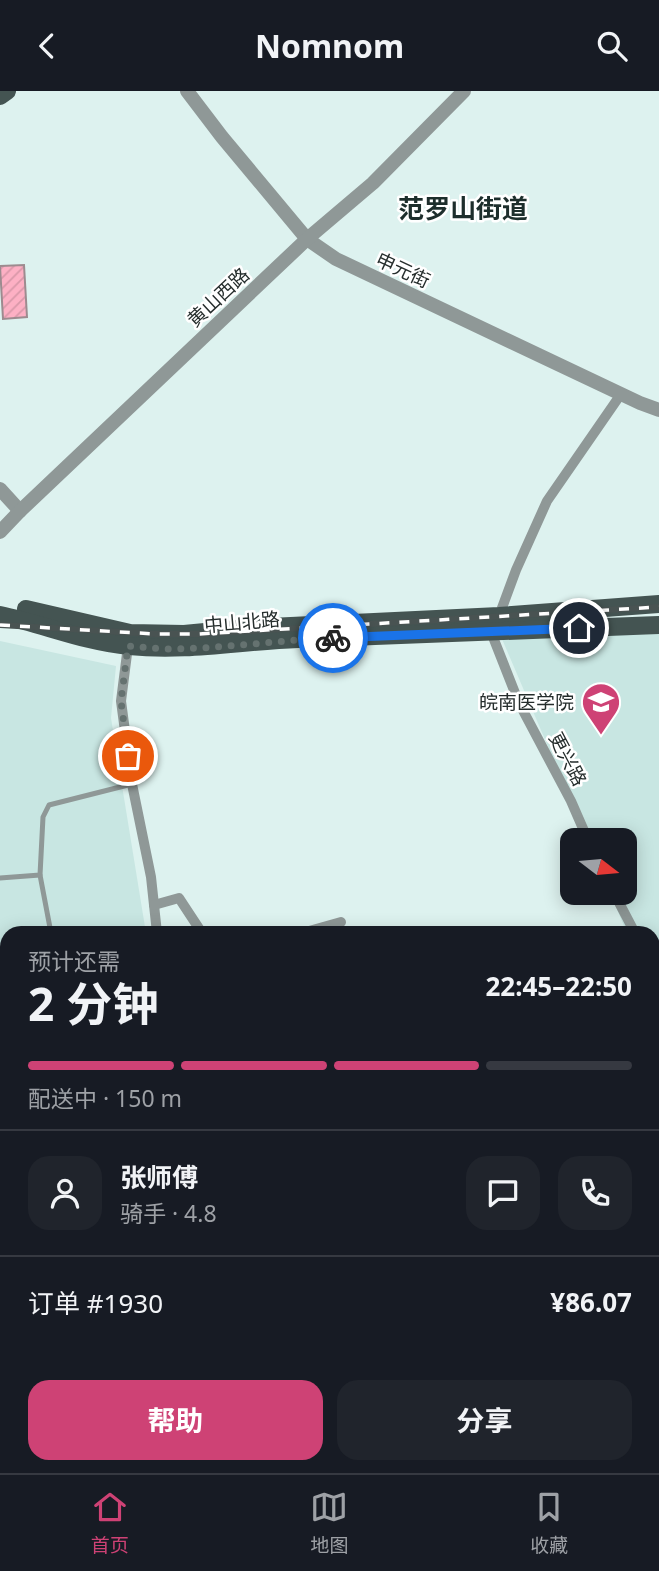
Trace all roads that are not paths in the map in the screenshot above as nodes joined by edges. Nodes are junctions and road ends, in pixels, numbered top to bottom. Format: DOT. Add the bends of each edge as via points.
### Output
graph roads {
  1 [pos="7,91"];
  2 [pos="187,91"];
  3 [pos="464,91"];
  4 [pos="0,96"];
  5 [pos="307,239"];
  6 [pos="621,394"];
  7 [pos="659,410"];
  8 [pos="0,489"];
  9 [pos="20,511"];
  10 [pos="0,532"];
  11 [pos="0,604"];
  12 [pos="659,604"];
  13 [pos="0,615"];
  14 [pos="493,622"];
  15 [pos="659,625"];
  16 [pos="128,646"];
  17 [pos="132,784"];
  18 [pos="583,828"];
  19 [pos="40,875"];
  20 [pos="0,879"];
  21 [pos="154,905"];
  22 [pos="620,905"];
  23 [pos="341,922"];
  24 [pos="50,926"];
  25 [pos="156,926"];
  26 [pos="197,926"];
  27 [pos="327,926"];
  28 [pos="631,926"];
  1 -- 4 [label="main road"];
  2 -- 5 [label="street, 申元街"];
  3 -- 5 [label="street, 黄山西路" via="373,183"];
  5 -- 6 [label="street, 申元街" via="335,259"];
  5 -- 9 [label="street, 黄山西路"];
  6 -- 7 [label="street, 申元街"];
  6 -- 14 [label="street" via="547,501"];
  8 -- 9 [label="street"];
  9 -- 10 [label="street, 黄山西路"];
  11 -- 14 [label="main road" via="130,633"];
  12 -- 14 [label="main road"];
  13 -- 16 [label="main road, 中山北路"];
  14 -- 15 [label="main road, 中山北路"];
  14 -- 16 [label="main road, 中山北路" via="215,646"];
  14 -- 18 [label="street, 更兴路" via="519,703"];
  16 -- 17 [label="street" via="121,701"];
  17 -- 19 [label="lane" via="49,805 43,817"];
  17 -- 21 [label="street"];
  19 -- 20 [label="lane"];
  19 -- 24 [label="lane"];
  21 -- 25 [label="street"];
  21 -- 26 [label="street" via="178,898"];
  22 -- 28 [label="street"];
  23 -- 27 [label="street"];
}
